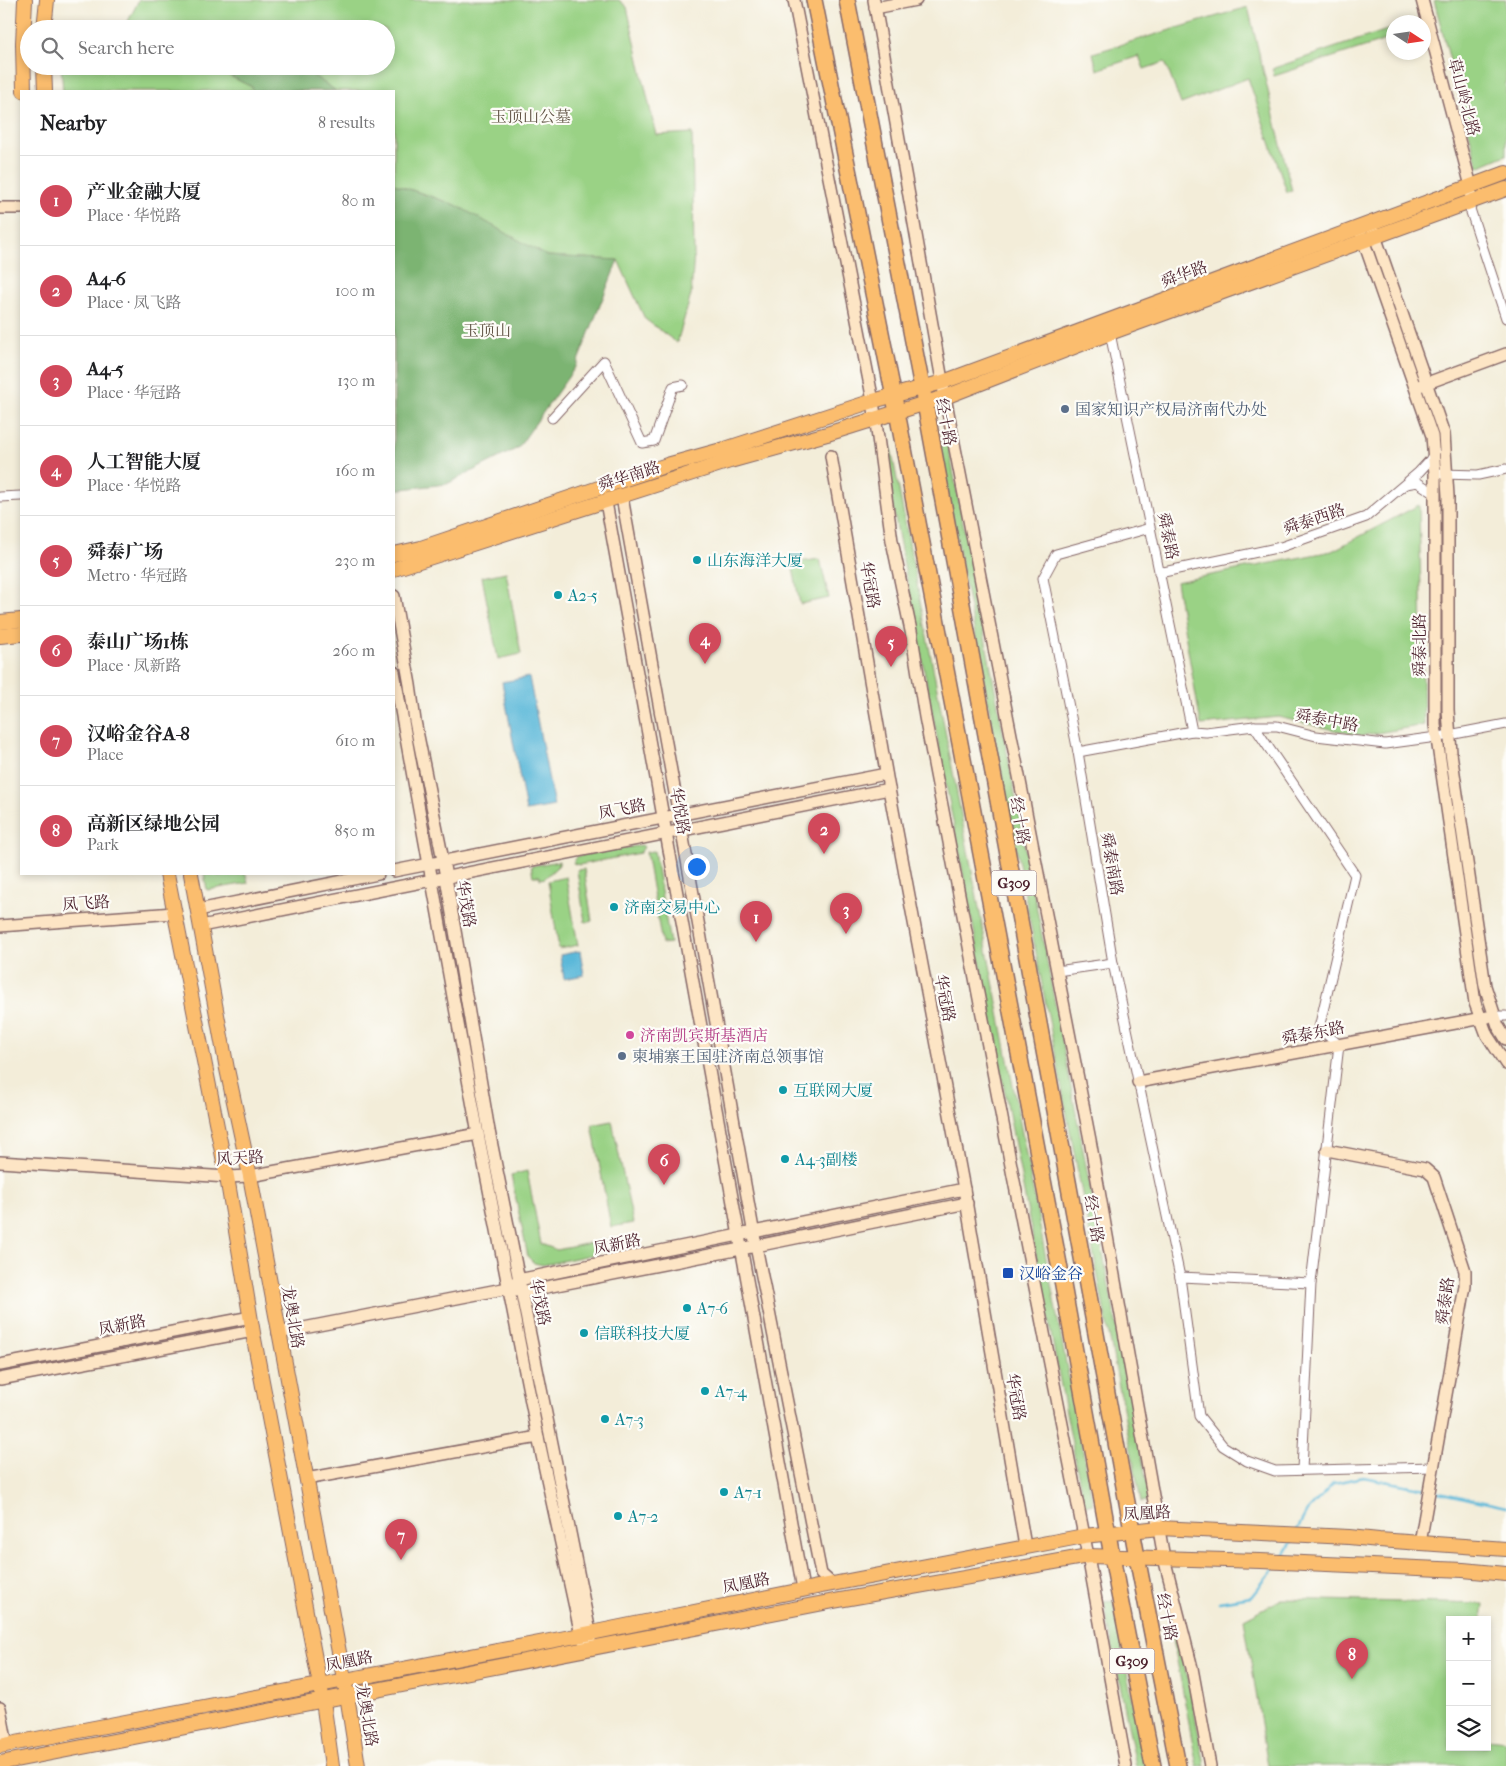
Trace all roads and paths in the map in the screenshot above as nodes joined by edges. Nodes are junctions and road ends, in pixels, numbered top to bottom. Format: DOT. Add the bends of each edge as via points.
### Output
graph roads {
  1 [pos="25,0"];
  2 [pos="47,0"];
  3 [pos="794,0"];
  4 [pos="814,0"];
  5 [pos="847,0"];
  6 [pos="916,0"];
  7 [pos="1422,0"];
  8 [pos="875,4"];
  9 [pos="24,20"];
  10 [pos="45,20"];
  11 [pos="24,75"];
  12 [pos="44,75"];
  13 [pos="24,90"];
  14 [pos="45,90"];
  15 [pos="1506,173"];
  16 [pos="1471,186"];
  17 [pos="1506,189"];
  18 [pos="1468,203"];
  19 [pos="0,208"];
  20 [pos="20,208"];
  21 [pos="1367,232"];
  22 [pos="1506,318"];
  23 [pos="1110,333"];
  24 [pos="1506,354"];
  25 [pos="943,382"];
  26 [pos="683,385"];
  27 [pos="1421,385"];
  28 [pos="922,387"];
  29 [pos="892,395"];
  30 [pos="945,397"];
  31 [pos="872,401"];
  32 [pos="925,404"];
  33 [pos="896,412"];
  34 [pos="552,418"];
  35 [pos="875,418"];
  36 [pos="1444,434"];
  37 [pos="1434,455"];
  38 [pos="831,456"];
  39 [pos="1506,469"];
  40 [pos="1441,474"];
  41 [pos="1406,484"];
  42 [pos="20,496"];
  43 [pos="1435,496"];
  44 [pos="0,497"];
  45 [pos="622,497"];
  46 [pos="606,502"];
  47 [pos="1150,528"];
  48 [pos="395,554"];
  49 [pos="395,569"];
  50 [pos="1159,572"];
  51 [pos="395,602"];
  52 [pos="20,620"];
  53 [pos="0,622"];
  54 [pos="20,634"];
  55 [pos="0,636"];
  56 [pos="395,678"];
  57 [pos="1506,724"];
  58 [pos="1254,726"];
  59 [pos="1192,732"];
  60 [pos="1443,736"];
  61 [pos="1078,752"];
  62 [pos="886,774"];
  63 [pos="889,789"];
  64 [pos="678,815"];
  65 [pos="664,818"];
  66 [pos="680,830"];
  67 [pos="667,832"];
  68 [pos="442,860"];
  69 [pos="428,864"];
  70 [pos="395,871"];
  71 [pos="167,875"];
  72 [pos="191,875"];
  73 [pos="373,875"];
  74 [pos="445,877"];
  75 [pos="432,880"];
  76 [pos="198,910"];
  77 [pos="174,913"];
  78 [pos="0,926"];
  79 [pos="201,926"];
  80 [pos="1113,963"];
  81 [pos="1057,971"];
  82 [pos="1500,1016"];
  83 [pos="1481,1018"];
  84 [pos="1506,1039"];
  85 [pos="1340,1045"];
  86 [pos="1506,1064"];
  87 [pos="1138,1082"];
  88 [pos="478,1134"];
  89 [pos="1327,1150"];
  90 [pos="0,1162"];
  91 [pos="228,1176"];
  92 [pos="250,1176"];
  93 [pos="964,1189"];
  94 [pos="967,1203"];
  95 [pos="754,1231"];
  96 [pos="740,1234"];
  97 [pos="756,1246"];
  98 [pos="741,1249"];
  99 [pos="1180,1277"];
  100 [pos="518,1280"];
  101 [pos="1311,1284"];
  102 [pos="508,1288"];
  103 [pos="521,1292"];
  104 [pos="252,1324"];
  105 [pos="278,1333"];
  106 [pos="0,1365"];
  107 [pos="0,1379"];
  108 [pos="538,1437"];
  109 [pos="1433,1466"];
  110 [pos="1302,1470"];
  111 [pos="306,1479"];
  112 [pos="1159,1528"];
  113 [pos="1133,1530"];
  114 [pos="1109,1533"];
  115 [pos="1084,1536"];
  116 [pos="1420,1543"];
  117 [pos="1025,1546"];
  118 [pos="1506,1548"];
  119 [pos="1088,1556"];
  120 [pos="1113,1557"];
  121 [pos="1137,1557"];
  122 [pos="1164,1558"];
  123 [pos="1506,1574"];
  124 [pos="832,1584"];
  125 [pos="803,1590"];
  126 [pos="586,1634"];
  127 [pos="588,1649"];
  128 [pos="344,1680"];
  129 [pos="320,1685"];
  130 [pos="347,1695"];
  131 [pos="323,1701"];
  132 [pos="0,1708"];
  133 [pos="3,1745"];
  134 [pos="8,1764"];
  135 [pos="332,1766"];
  136 [pos="358,1766"];
  137 [pos="1126,1766"];
  138 [pos="1153,1766"];
  139 [pos="1178,1766"];
  140 [pos="1210,1766"];
  1 -- 9 [label="main road"];
  2 -- 10 [label="main road"];
  3 -- 31 [label="street"];
  4 -- 29 [label="highway, G309"];
  5 -- 28 [label="highway, 经十路 / G309"];
  6 -- 8 [label="street"];
  7 -- 16 [label="street, 草山岭北路"];
  8 -- 25 [label="street, 经十路"];
  11 -- 13 [label="main road"];
  12 -- 14 [label="main road"];
  15 -- 16 [label="main road, 舜华路"];
  16 -- 18 [label="street, 草山岭北路"];
  16 -- 21 [label="main road, 舜华路"];
  17 -- 18 [label="main road, 舜华路"];
  18 -- 21 [label="main road, 舜华路"];
  18 -- 22 [label="street"];
  19 -- 20 [label="street"];
  21 -- 23 [label="main road, 舜华路"];
  21 -- 25 [label="main road, 舜华路"];
  21 -- 27 [label="street"];
  23 -- 30 [label="main road, 舜华路"];
  23 -- 47 [label="street, 舜泰路"];
  24 -- 27 [label="street"];
  25 -- 28 [label="main road, 舜华路"];
  25 -- 30 [label="street, 经十路"];
  26 -- 34 [label="street" via="673,387 654,441 642,443 604,361"];
  27 -- 36 [label="street"];
  27 -- 37 [label="street, 舜泰北路"];
  28 -- 29 [label="main road, 舜华路"];
  28 -- 32 [label="highway, 经十路 / G309"];
  29 -- 31 [label="main road, 舜华路"];
  29 -- 33 [label="highway, G309"];
  30 -- 32 [label="main road, 舜华路"];
  30 -- 81 [label="street, 经十路"];
  31 -- 35 [label="street"];
  31 -- 48 [label="main road, 舜华南路"];
  32 -- 33 [label="main road, 舜华路"];
  32 -- 113 [label="highway, 经十路 / G309"];
  33 -- 35 [label="main road, 舜华路"];
  33 -- 114 [label="highway, G309"];
  35 -- 45 [label="main road, 舜华南路"];
  35 -- 115 [label="street" via="893,548"];
  36 -- 37 [label="street, 舜泰西路"];
  36 -- 40 [label="street"];
  37 -- 40 [label="street, 舜泰北路"];
  37 -- 41 [label="street, 舜泰西路"];
  38 -- 62 [label="street, 华冠路"];
  39 -- 40 [label="street" via="1478,475"];
  40 -- 43 [label="street, 舜泰北路"];
  40 -- 60 [label="street" via="1448,710"];
  41 -- 43 [label="street" via="1417,482"];
  41 -- 50 [label="street, 舜泰西路" via="1366,517 1281,547"];
  42 -- 44 [label="street"];
  43 -- 60 [label="street, 舜泰北路" via="1435,716"];
  45 -- 46 [label="main road, 舜华南路"];
  45 -- 64 [label="street"];
  46 -- 49 [label="main road, 舜华南路"];
  46 -- 65 [label="street, 华悦路"];
  47 -- 50 [label="street, 舜泰路"];
  47 -- 61 [label="street, 舜泰南路" via="1056,554 1043,578"];
  50 -- 59 [label="street, 舜泰路"];
  51 -- 68 [label="street, 华茂路"];
  52 -- 53 [label="main road"];
  54 -- 55 [label="main road"];
  56 -- 69 [label="street, 华茂路"];
  57 -- 60 [label="street, 舜泰中路"];
  58 -- 59 [label="street, 舜泰中路"];
  58 -- 60 [label="street, 舜泰中路" via="1277,726 1316,736 1385,744"];
  58 -- 85 [label="street" via="1354,875 1320,1028"];
  59 -- 61 [label="street"];
  60 -- 82 [label="street" via="1485,986"];
  60 -- 83 [label="street, 舜泰北路" via="1475,1003"];
  61 -- 80 [label="street, 舜泰南路"];
  62 -- 63 [label="street, 华冠路"];
  62 -- 64 [label="street, 凤飞路"];
  63 -- 66 [label="street, 凤飞路"];
  63 -- 93 [label="street, 华冠路"];
  64 -- 65 [label="street, 凤飞路"];
  64 -- 66 [label="street"];
  65 -- 67 [label="street, 华悦路"];
  65 -- 68 [label="street, 凤飞路"];
  66 -- 67 [label="street, 凤飞路"];
  66 -- 95 [label="street"];
  67 -- 74 [label="street, 凤飞路"];
  67 -- 96 [label="street, 华悦路"];
  68 -- 69 [label="street, 凤飞路"];
  68 -- 74 [label="street, 华茂路"];
  69 -- 70 [label="street, 凤飞路"];
  69 -- 75 [label="street, 华茂路"];
  71 -- 77 [label="main road"];
  72 -- 76 [label="main road, 龙奥北路"];
  73 -- 76 [label="street"];
  74 -- 75 [label="street, 凤飞路"];
  74 -- 100 [label="street, 华茂路" via="488,1131"];
  75 -- 79 [label="street, 凤飞路"];
  75 -- 88 [label="street, 华茂路"];
  76 -- 79 [label="main road, 龙奥北路"];
  77 -- 78 [label="street, 凤飞路"];
  77 -- 91 [label="main road"];
  79 -- 92 [label="main road, 龙奥北路"];
  80 -- 81 [label="street"];
  80 -- 87 [label="street, 舜泰南路"];
  81 -- 112 [label="street, 经十路"];
  82 -- 83 [label="street, 舜泰东路"];
  82 -- 84 [label="street" via="1498,1026"];
  83 -- 85 [label="street, 舜泰东路"];
  83 -- 86 [label="street, 舜泰北路" via="1487,1035"];
  85 -- 87 [label="street, 舜泰东路"];
  85 -- 89 [label="street"];
  87 -- 99 [label="street, 舜泰南路"];
  88 -- 92 [label="street, 风天路"];
  88 -- 102 [label="street, 华茂路"];
  89 -- 101 [label="street"];
  89 -- 109 [label="street, 舜泰路" via="1425,1169 1434,1177 1465,1271 1465,1286"];
  90 -- 91 [label="street, 风天路"];
  91 -- 92 [label="street, 风天路"];
  91 -- 104 [label="main road"];
  92 -- 105 [label="main road, 龙奥北路"];
  93 -- 94 [label="street, 华冠路"];
  93 -- 95 [label="street, 凤新路"];
  94 -- 97 [label="street"];
  94 -- 117 [label="street, 华冠路"];
  95 -- 96 [label="street, 凤新路"];
  95 -- 97 [label="street"];
  96 -- 98 [label="street, 华悦路"];
  96 -- 100 [label="street, 凤新路"];
  97 -- 98 [label="street"];
  97 -- 124 [label="street" via="821,1574"];
  98 -- 103 [label="street"];
  98 -- 125 [label="street, 华悦路"];
  99 -- 101 [label="street"];
  99 -- 110 [label="street, 舜泰南路" via="1199,1416 1223,1446 1246,1461 1274,1471"];
  100 -- 102 [label="street, 凤新路"];
  100 -- 103 [label="street, 华茂路"];
  101 -- 110 [label="street"];
  102 -- 103 [label="street"];
  102 -- 105 [label="street, 凤新路"];
  102 -- 108 [label="street, 华茂路"];
  103 -- 126 [label="street, 华茂路"];
  104 -- 106 [label="street, 凤新路"];
  104 -- 107 [label="street"];
  104 -- 129 [label="main road"];
  105 -- 111 [label="main road, 龙奥北路"];
  108 -- 111 [label="street"];
  108 -- 126 [label="street, 华茂路"];
  109 -- 110 [label="street, 舜泰南路"];
  109 -- 116 [label="street, 舜泰路"];
  111 -- 128 [label="main road, 龙奥北路"];
  112 -- 113 [label="main road, 凤凰路"];
  112 -- 116 [label="main road, 凤凰路"];
  112 -- 122 [label="street, 经十路"];
  113 -- 114 [label="main road, 凤凰路"];
  113 -- 121 [label="highway, 经十路 / G309"];
  114 -- 115 [label="main road, 凤凰路"];
  114 -- 120 [label="highway, G309"];
  115 -- 117 [label="main road, 凤凰路"];
  115 -- 119 [label="street"];
  116 -- 118 [label="main road, 凤凰路"];
  117 -- 124 [label="main road, 凤凰路"];
  119 -- 120 [label="main road, 凤凰路"];
  119 -- 127 [label="main road, 凤凰路"];
  119 -- 137 [label="street"];
  120 -- 121 [label="main road, 凤凰路"];
  120 -- 138 [label="highway, G309"];
  121 -- 122 [label="main road, 凤凰路"];
  121 -- 139 [label="highway, 经十路 / G309"];
  122 -- 123 [label="main road, 凤凰路"];
  122 -- 140 [label="street, 经十路" via="1192,1668"];
  124 -- 125 [label="main road, 凤凰路"];
  125 -- 126 [label="main road, 凤凰路"];
  126 -- 127 [label="street, 华茂路"];
  126 -- 128 [label="main road, 凤凰路"];
  127 -- 130 [label="main road, 凤凰路"];
  128 -- 129 [label="main road, 凤凰路"];
  128 -- 130 [label="main road, 龙奥北路"];
  129 -- 131 [label="main road"];
  129 -- 133 [label="main road, 凤凰路"];
  130 -- 131 [label="main road, 凤凰路"];
  130 -- 136 [label="main road, 龙奥北路"];
  131 -- 134 [label="main road, 凤凰路"];
  131 -- 135 [label="main road"];
  132 -- 133 [label="street"];
}
